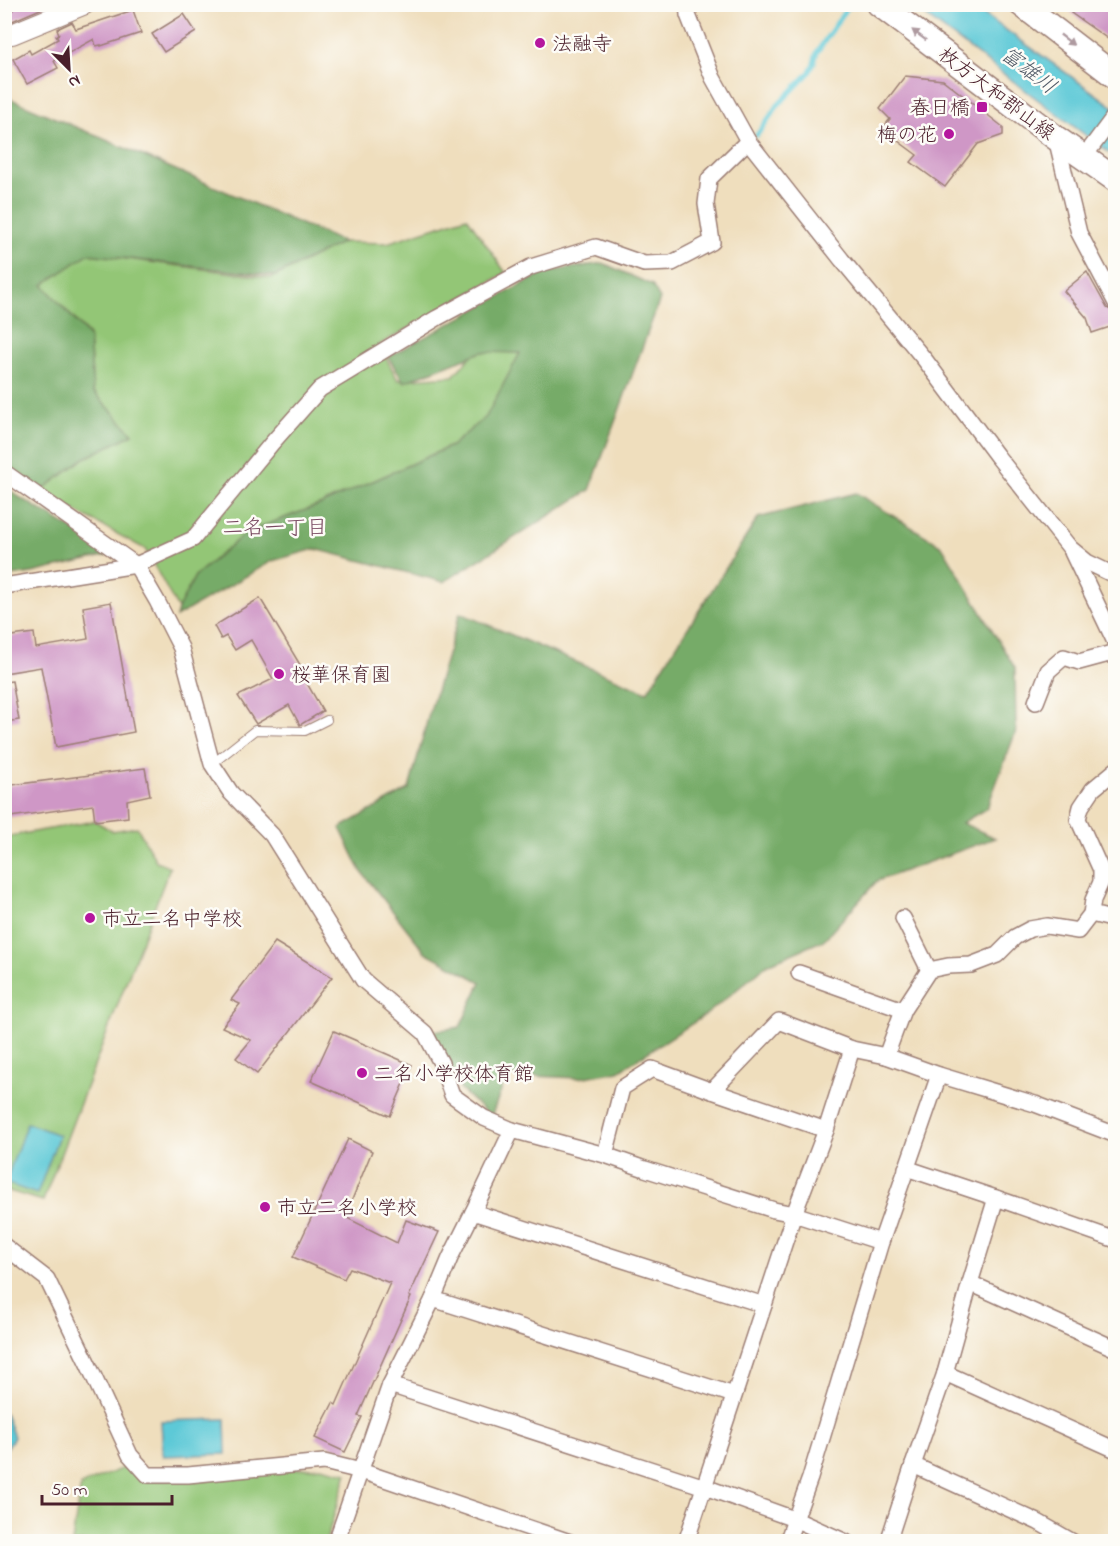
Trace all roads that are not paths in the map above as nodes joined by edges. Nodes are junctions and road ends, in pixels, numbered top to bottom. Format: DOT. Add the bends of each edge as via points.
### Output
graph roads {
  1 [pos="85,4"];
  2 [pos="687,4"];
  3 [pos="879,4"];
  4 [pos="1021,4"];
  5 [pos="4,33"];
  6 [pos="1116,77"];
  7 [pos="1116,114"];
  8 [pos="1056,138"];
  9 [pos="748,141"];
  10 [pos="1088,152"];
  11 [pos="1116,180"];
  12 [pos="1116,303"];
  13 [pos="4,472"];
  14 [pos="1070,548"];
  15 [pos="136,564"];
  16 [pos="1116,576"];
  17 [pos="4,586"];
  18 [pos="1115,642"];
  19 [pos="1036,702"];
  20 [pos="327,720"];
  21 [pos="212,764"];
  22 [pos="1116,770"];
  23 [pos="1091,914"];
  24 [pos="903,918"];
  25 [pos="1116,920"];
  26 [pos="929,970"];
  27 [pos="799,973"];
  28 [pos="903,1010"];
  29 [pos="852,1049"];
  30 [pos="886,1056"];
  31 [pos="939,1075"];
  32 [pos="712,1091"];
  33 [pos="512,1130"];
  34 [pos="826,1130"];
  35 [pos="1116,1135"];
  36 [pos="605,1155"];
  37 [pos="906,1168"];
  38 [pos="996,1197"];
  39 [pos="473,1212"];
  40 [pos="794,1214"];
  41 [pos="1116,1240"];
  42 [pos="881,1242"];
  43 [pos="4,1246"];
  44 [pos="970,1283"];
  45 [pos="433,1299"];
  46 [pos="764,1305"];
  47 [pos="1116,1349"];
  48 [pos="945,1373"];
  49 [pos="390,1385"];
  50 [pos="734,1395"];
  51 [pos="1116,1450"];
  52 [pos="913,1465"];
  53 [pos="361,1472"];
  54 [pos="705,1486"];
  55 [pos="794,1519"];
  56 [pos="336,1542"];
  57 [pos="570,1542"];
  58 [pos="686,1542"];
  59 [pos="787,1542"];
  60 [pos="846,1542"];
  61 [pos="888,1542"];
  62 [pos="1073,1542"];
  1 -- 5 [label="street" via="12,34"];
  2 -- 9 [label="street" via="714,78"];
  8 -- 3 [label="main road, 枚方大和郡山線, one-way"];
  4 -- 6 [label="main road, one-way"];
  7 -- 10 [label="street"];
  8 -- 10 [label="main road, 枚方大和郡山線"];
  8 -- 12 [label="street" via="1078,233"];
  9 -- 14 [label="street"];
  9 -- 15 [label="street" via="709,179 706,204 711,242 672,263 644,264 596,247 531,267 437,318 320,389 193,538"];
  10 -- 11 [label="main road, 枚方大和郡山線"];
  13 -- 15 [label="street"];
  14 -- 16 [label="street" via="1087,562"];
  14 -- 18 [label="street"];
  15 -- 17 [label="street"];
  15 -- 21 [label="street" via="181,648"];
  18 -- 19 [label="street" via="1079,662 1064,657 1048,671"];
  20 -- 21 [label="lane" via="305,731 255,730"];
  21 -- 33 [label="street" via="231,793 272,835 363,980 425,1033 452,1095 484,1118"];
  22 -- 23 [label="street" via="1092,789 1078,819 1101,870"];
  23 -- 25 [label="street"];
  23 -- 26 [label="street" via="1078,932 1047,926 1030,929 997,955 971,965"];
  24 -- 26 [label="street"];
  26 -- 28 [label="street"];
  27 -- 28 [label="street"];
  28 -- 30 [label="street"];
  29 -- 30 [label="street"];
  29 -- 32 [label="street" via="779,1021"];
  29 -- 34 [label="street"];
  30 -- 31 [label="street"];
  31 -- 35 [label="street" via="1035,1104"];
  31 -- 37 [label="street"];
  32 -- 34 [label="street"];
  32 -- 36 [label="street" via="652,1069 622,1088"];
  33 -- 36 [label="street"];
  33 -- 39 [label="street"];
  34 -- 40 [label="street"];
  36 -- 40 [label="street"];
  37 -- 38 [label="street"];
  37 -- 42 [label="street"];
  38 -- 41 [label="street"];
  38 -- 44 [label="street"];
  39 -- 45 [label="street"];
  39 -- 46 [label="street"];
  40 -- 42 [label="street"];
  40 -- 46 [label="street"];
  42 -- 55 [label="street"];
  43 -- 53 [label="street" via="47,1279 130,1455 148,1475 324,1462"];
  44 -- 47 [label="street"];
  44 -- 48 [label="street"];
  45 -- 49 [label="street"];
  45 -- 50 [label="street"];
  46 -- 50 [label="street"];
  48 -- 51 [label="street"];
  48 -- 52 [label="street"];
  49 -- 53 [label="street"];
  49 -- 54 [label="street"];
  50 -- 54 [label="street"];
  52 -- 61 [label="street"];
  52 -- 62 [label="street"];
  53 -- 56 [label="street"];
  53 -- 57 [label="street"];
  54 -- 55 [label="street"];
  54 -- 58 [label="street"];
  55 -- 59 [label="street"];
  55 -- 60 [label="street"];
}
